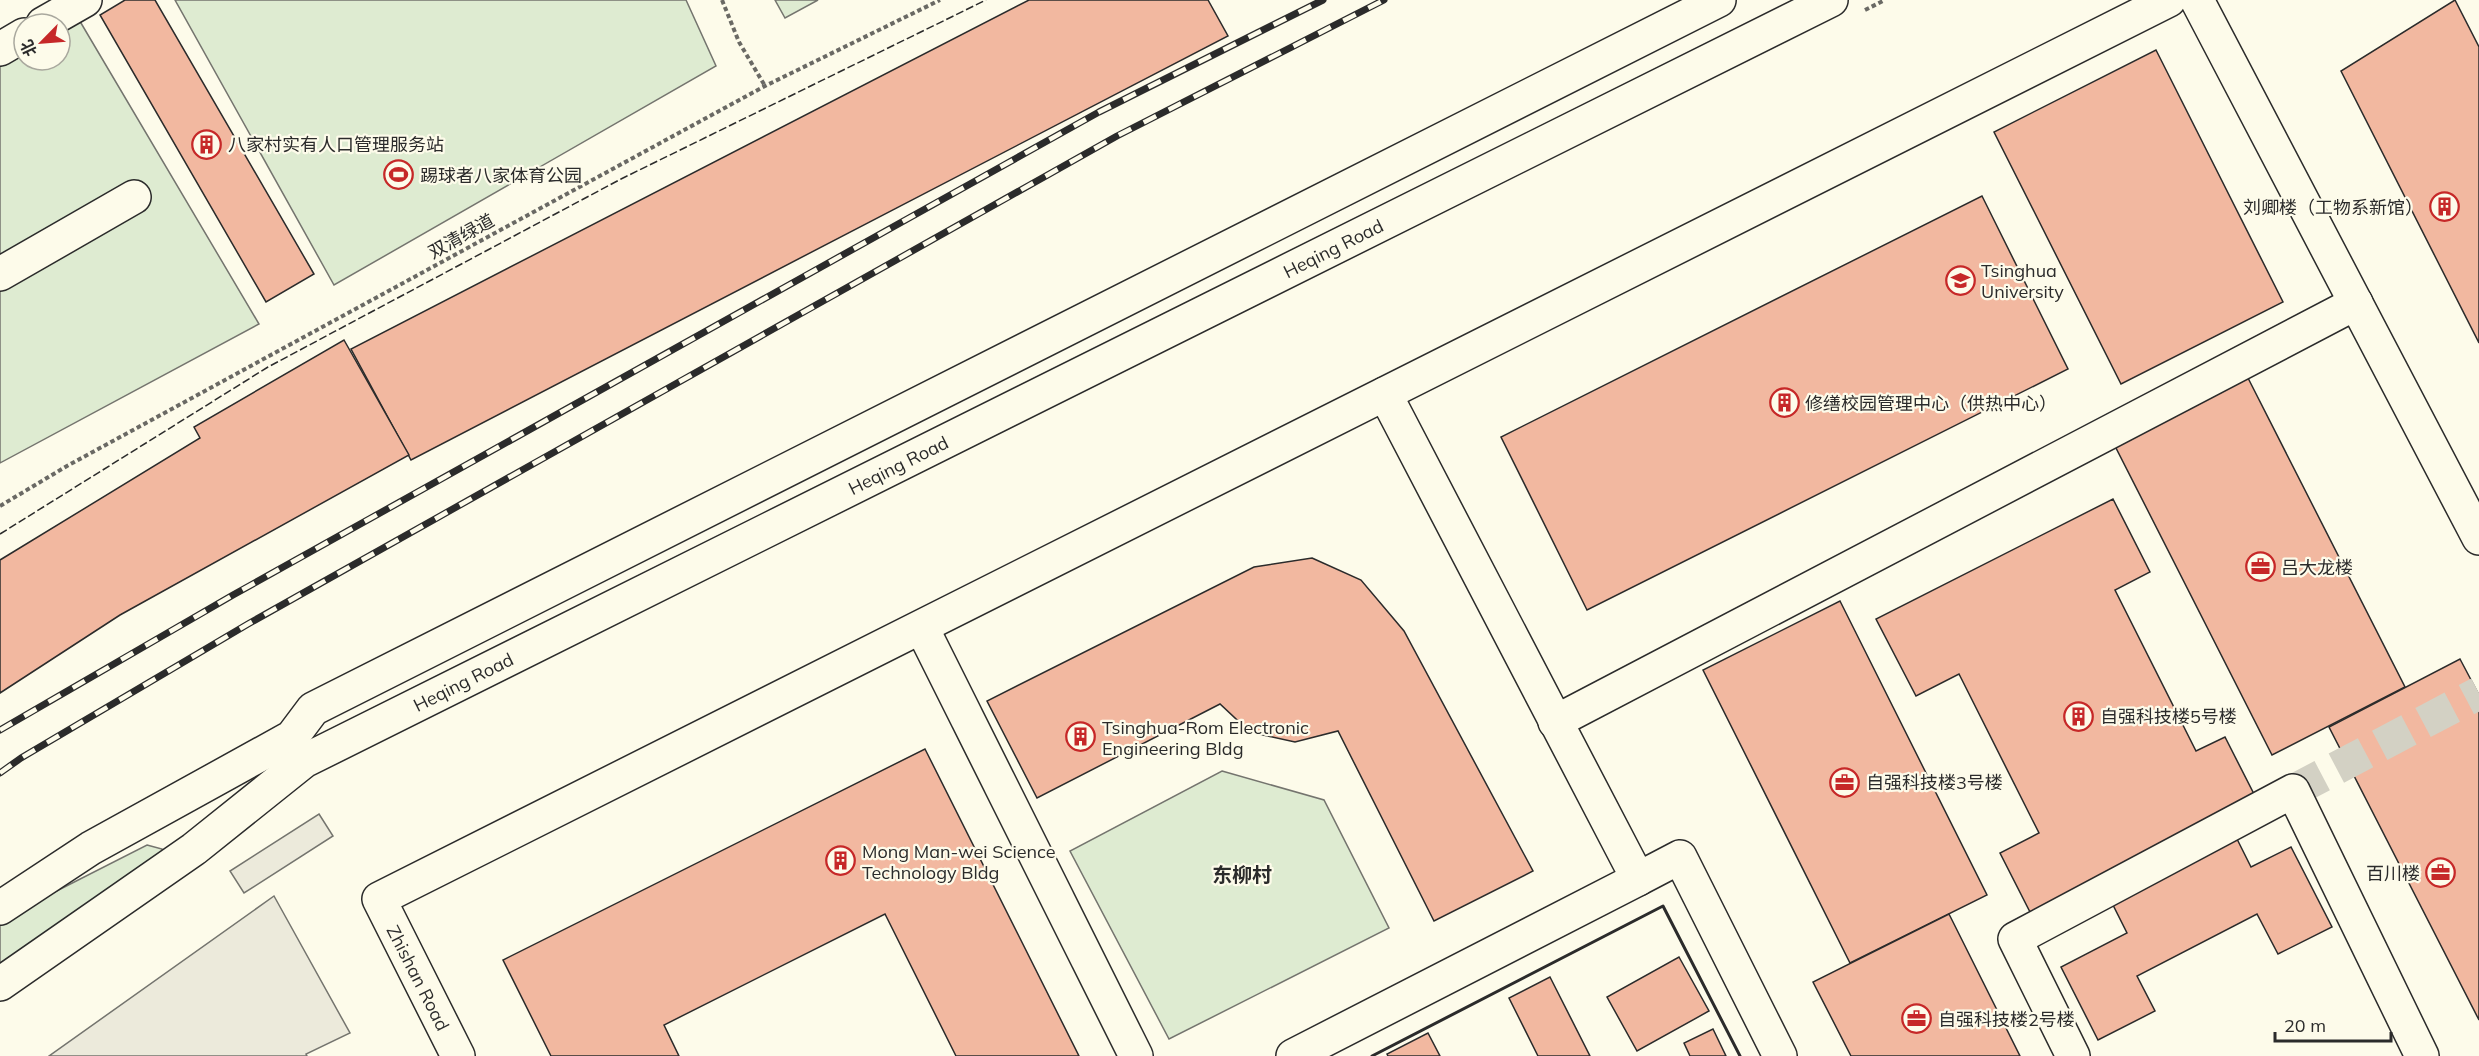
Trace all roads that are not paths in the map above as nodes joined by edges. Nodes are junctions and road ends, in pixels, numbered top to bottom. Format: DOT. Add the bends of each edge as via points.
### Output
graph roads {
  1 [pos="85,0"];
  2 [pos="1719,0"];
  3 [pos="1831,0"];
  4 [pos="2169,0"];
  5 [pos="2197,0"];
  6 [pos="64,12"];
  7 [pos="134,196"];
  8 [pos="0,274"];
  9 [pos="2356,303"];
  10 [pos="1385,393"];
  11 [pos="2479,538"];
  12 [pos="922,628"];
  13 [pos="1555,722"];
  14 [pos="1638,879"];
  15 [pos="0,908"];
  16 [pos="0,984"];
  17 [pos="458,1056"];
  18 [pos="1136,1056"];
  19 [pos="1293,1056"];
  20 [pos="1780,1056"];
  21 [pos="2073,1056"];
  22 [pos="2422,1056"];
  1 -- 6 [label="main road"];
  2 -- 15 [label="main road" via="313,709 292,737 91,848"];
  3 -- 16 [label="main road, Heqing Road" via="304,761 194,849"];
  4 -- 10 [label="main road"];
  5 -- 9 [label="main road"];
  7 -- 8 [label="main road"];
  9 -- 11 [label="main road"];
  9 -- 13 [label="main road"];
  10 -- 12 [label="main road"];
  10 -- 13 [label="main road"];
  12 -- 17 [label="main road, Zhishan Road" via="379,899"];
  12 -- 18 [label="main road"];
  13 -- 14 [label="main road"];
  14 -- 19 [label="main road"];
  14 -- 20 [label="main road" via="1680,857"];
  21 -- 22 [label="main road" via="2015,939 2293,791"];
}
